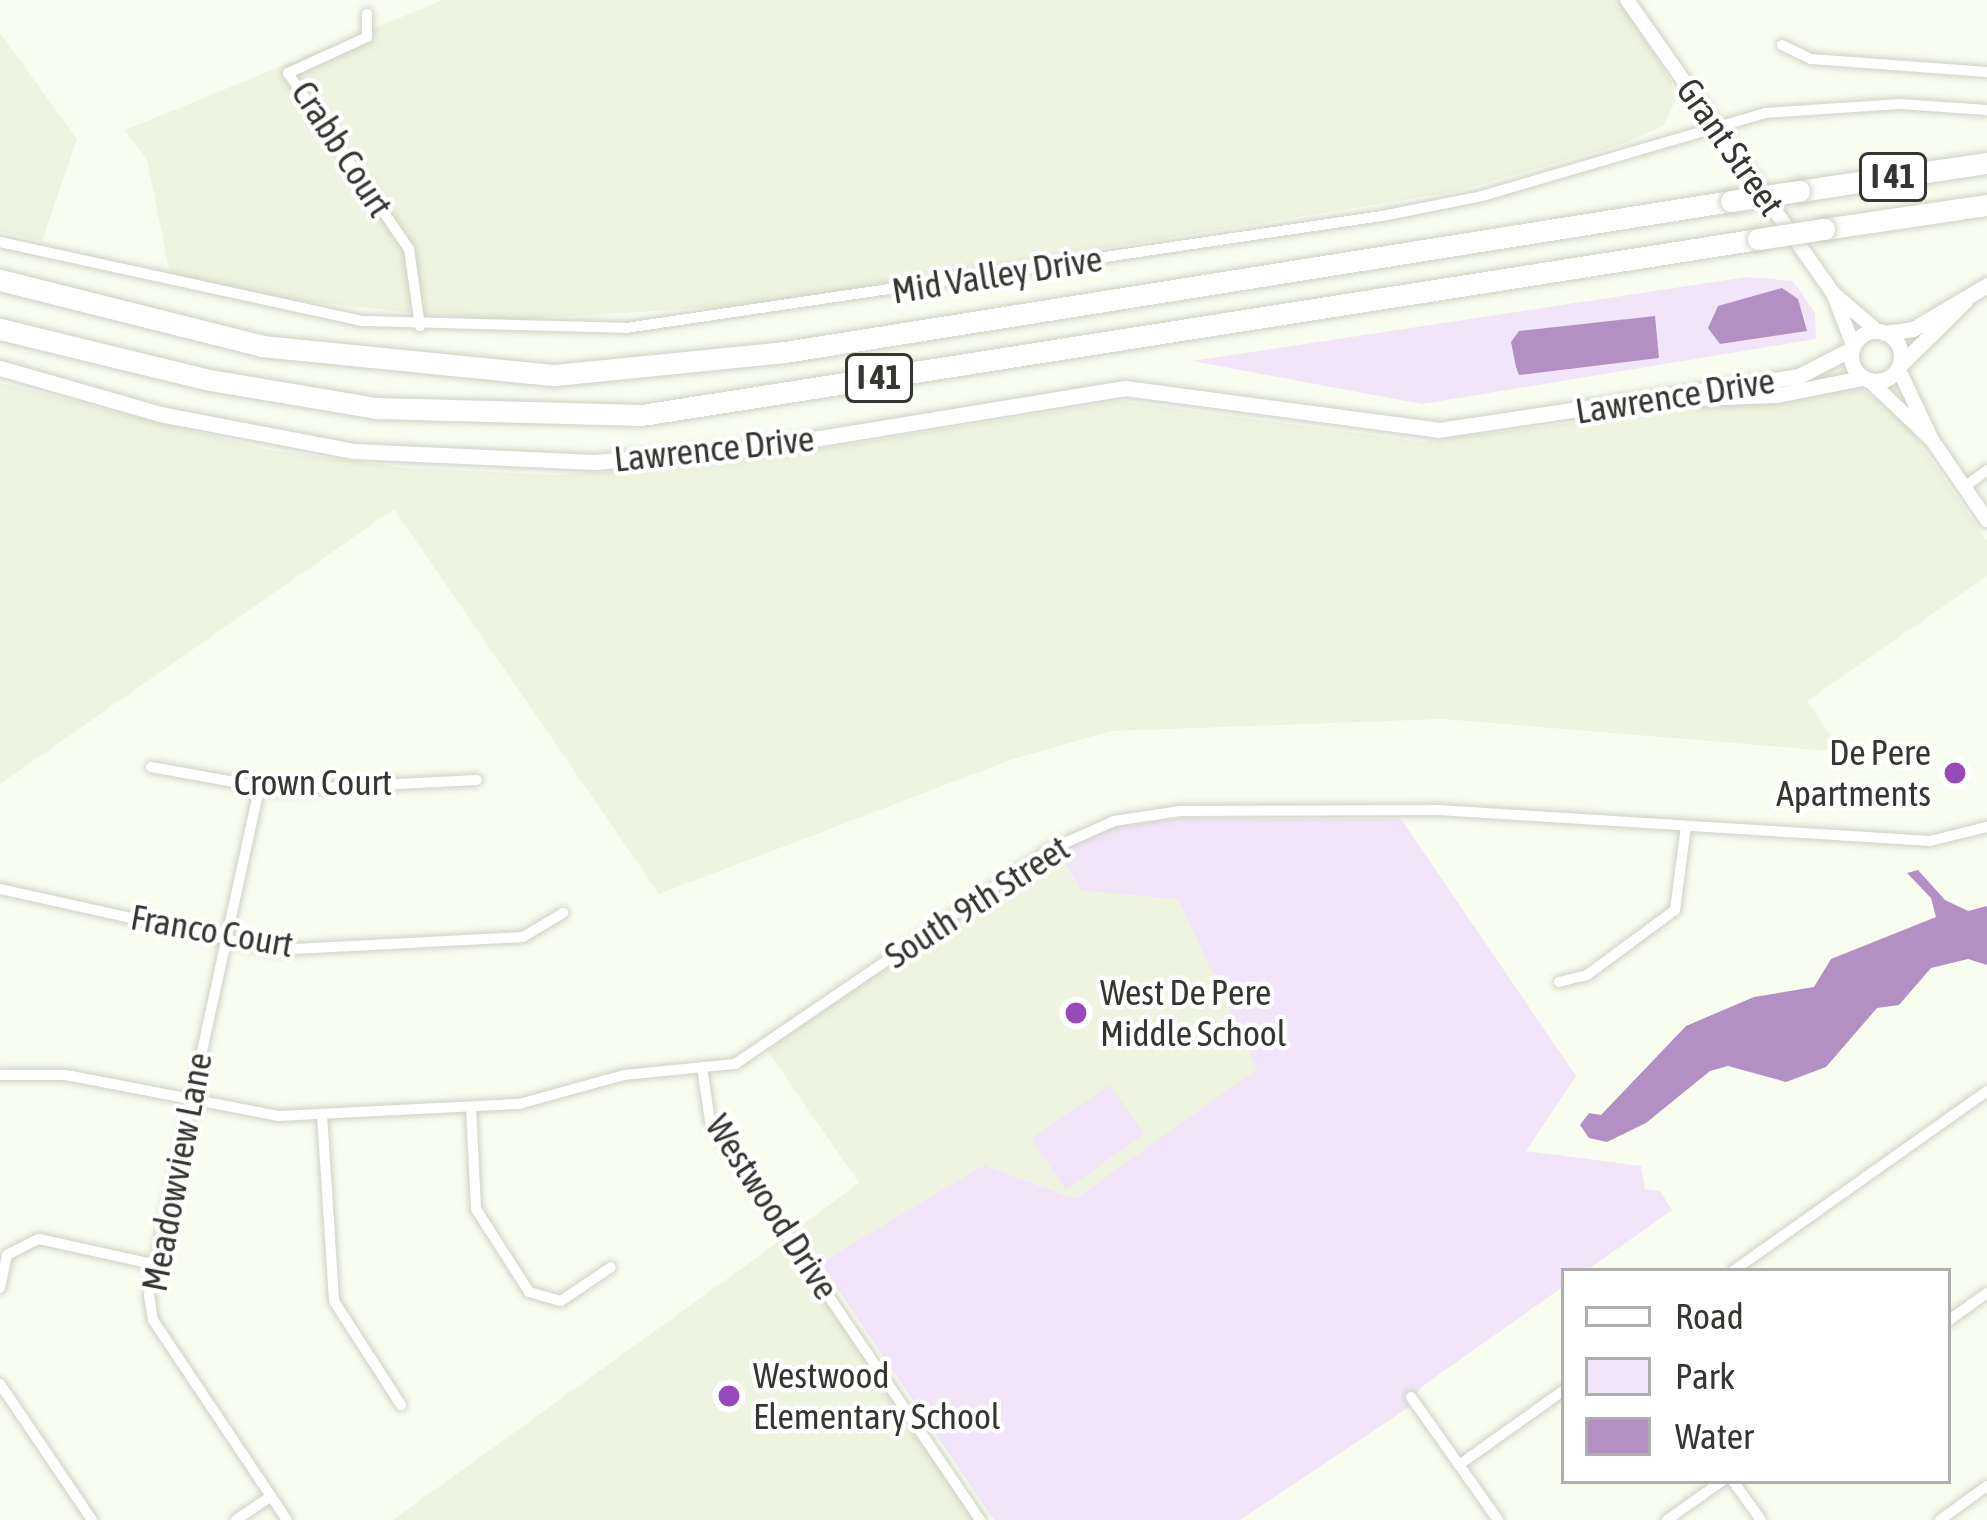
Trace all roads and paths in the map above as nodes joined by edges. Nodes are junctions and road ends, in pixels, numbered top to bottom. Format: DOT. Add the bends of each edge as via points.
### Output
graph roads {
  1 [pos="1627,0"];
  2 [pos="368,14"];
  3 [pos="1782,45"];
  4 [pos="1987,72"];
  5 [pos="1987,110"];
  6 [pos="1712,123"];
  7 [pos="1987,163"];
  8 [pos="1987,205"];
  9 [pos="0,242"];
  10 [pos="0,280"];
  11 [pos="1987,285"];
  12 [pos="1833,293"];
  13 [pos="1965,301"];
  14 [pos="420,326"];
  15 [pos="0,329"];
  16 [pos="1881,332"];
  17 [pos="1852,347"];
  18 [pos="1899,367"];
  19 [pos="0,368"];
  20 [pos="1866,380"];
  21 [pos="1680,398"];
  22 [pos="1932,440"];
  23 [pos="1987,470"];
  24 [pos="1964,487"];
  25 [pos="1987,520"];
  26 [pos="151,767"];
  27 [pos="478,780"];
  28 [pos="259,789"];
  29 [pos="1686,827"];
  30 [pos="1987,827"];
  31 [pos="0,889"];
  32 [pos="563,913"];
  33 [pos="225,939"];
  34 [pos="1558,982"];
  35 [pos="702,1067"];
  36 [pos="0,1076"];
  37 [pos="1987,1091"];
  38 [pos="189,1102"];
  39 [pos="471,1107"];
  40 [pos="322,1114"];
  41 [pos="153,1264"];
  42 [pos="611,1267"];
  43 [pos="1736,1268"];
  44 [pos="0,1288"];
  45 [pos="1987,1293"];
  46 [pos="1951,1319"];
  47 [pos="0,1384"];
  48 [pos="1561,1392"];
  49 [pos="1411,1396"];
  50 [pos="401,1405"];
  51 [pos="1459,1465"];
  52 [pos="1718,1484"];
  53 [pos="1735,1484"];
  54 [pos="1987,1486"];
  55 [pos="271,1496"];
  56 [pos="92,1520"];
  57 [pos="236,1520"];
  58 [pos="287,1520"];
  59 [pos="980,1520"];
  60 [pos="1498,1520"];
  61 [pos="1667,1520"];
  62 [pos="1761,1520"];
  63 [pos="1940,1520"];
  1 -- 6 [label="street, Grant Street"];
  2 -- 14 [label="street, Crabb Court" via="367,37 288,73 409,249"];
  3 -- 4 [label="street" via="1811,59"];
  5 -- 6 [label="street, Mid Valley Drive" via="1848,105"];
  6 -- 12 [label="street, Grant Street"];
  6 -- 14 [label="street, Mid Valley Drive" via="1482,196 1382,216 647,325"];
  7 -- 10 [label="highway, I 41, bridge" via="897,335 555,375 262,346"];
  8 -- 15 [label="highway, I 41, bridge" via="642,415 359,406"];
  9 -- 14 [label="street, Mid Valley Drive" via="228,297"];
  11 -- 13 [label="main road"];
  12 -- 16 [label="street, Grant Street"];
  12 -- 17 [label="street, Grant Street"];
  13 -- 16 [label="main road" via="1913,329"];
  13 -- 18 [label="main road"];
  16 -- 17 [label="main road, Lawrence Drive"];
  16 -- 18 [label="main road" via="1900,350"];
  17 -- 20 [label="main road"];
  17 -- 21 [label="main road, Lawrence Drive" via="1815,372"];
  18 -- 20 [label="main road"];
  18 -- 22 [label="street"];
  19 -- 21 [label="main road, Lawrence Drive" via="249,434 518,463 718,452 1125,388 1438,430"];
  20 -- 21 [label="main road" via="1777,395"];
  20 -- 22 [label="street"];
  22 -- 24 [label="street"];
  23 -- 24 [label="street"];
  24 -- 25 [label="street"];
  26 -- 28 [label="street, Crown Court"];
  27 -- 28 [label="street, Crown Court"];
  28 -- 33 [label="street, Meadowview Lane"];
  29 -- 30 [label="street, South 9th Street" via="1930,841"];
  29 -- 34 [label="street" via="1675,910 1587,975"];
  29 -- 35 [label="street, South 9th Street" via="1438,811 1180,811 1114,821 1021,867 748,1058"];
  31 -- 33 [label="street, Franco Court"];
  32 -- 33 [label="street, Franco Court" via="524,937 275,950"];
  33 -- 38 [label="street, Meadowview Lane"];
  35 -- 39 [label="street, South 9th Street"];
  35 -- 59 [label="street, Westwood Drive" via="710,1121"];
  36 -- 38 [label="street, South 9th Street" via="66,1075"];
  37 -- 43 [label="street"];
  38 -- 40 [label="street, South 9th Street" via="250,1114"];
  38 -- 41 [label="street, Meadowview Lane"];
  39 -- 40 [label="street, South 9th Street"];
  39 -- 42 [label="street" via="476,1209 529,1292 560,1301"];
  40 -- 50 [label="street" via="334,1300"];
  41 -- 44 [label="street" via="39,1239 7,1255"];
  41 -- 55 [label="street, Meadowview Lane" via="153,1321"];
  45 -- 46 [label="street"];
  47 -- 56 [label="street"];
  48 -- 51 [label="street"];
  49 -- 51 [label="street"];
  51 -- 60 [label="street"];
  52 -- 61 [label="street"];
  53 -- 62 [label="street"];
  54 -- 63 [label="street"];
  55 -- 57 [label="street"];
  55 -- 58 [label="street, Meadowview Lane"];
}
